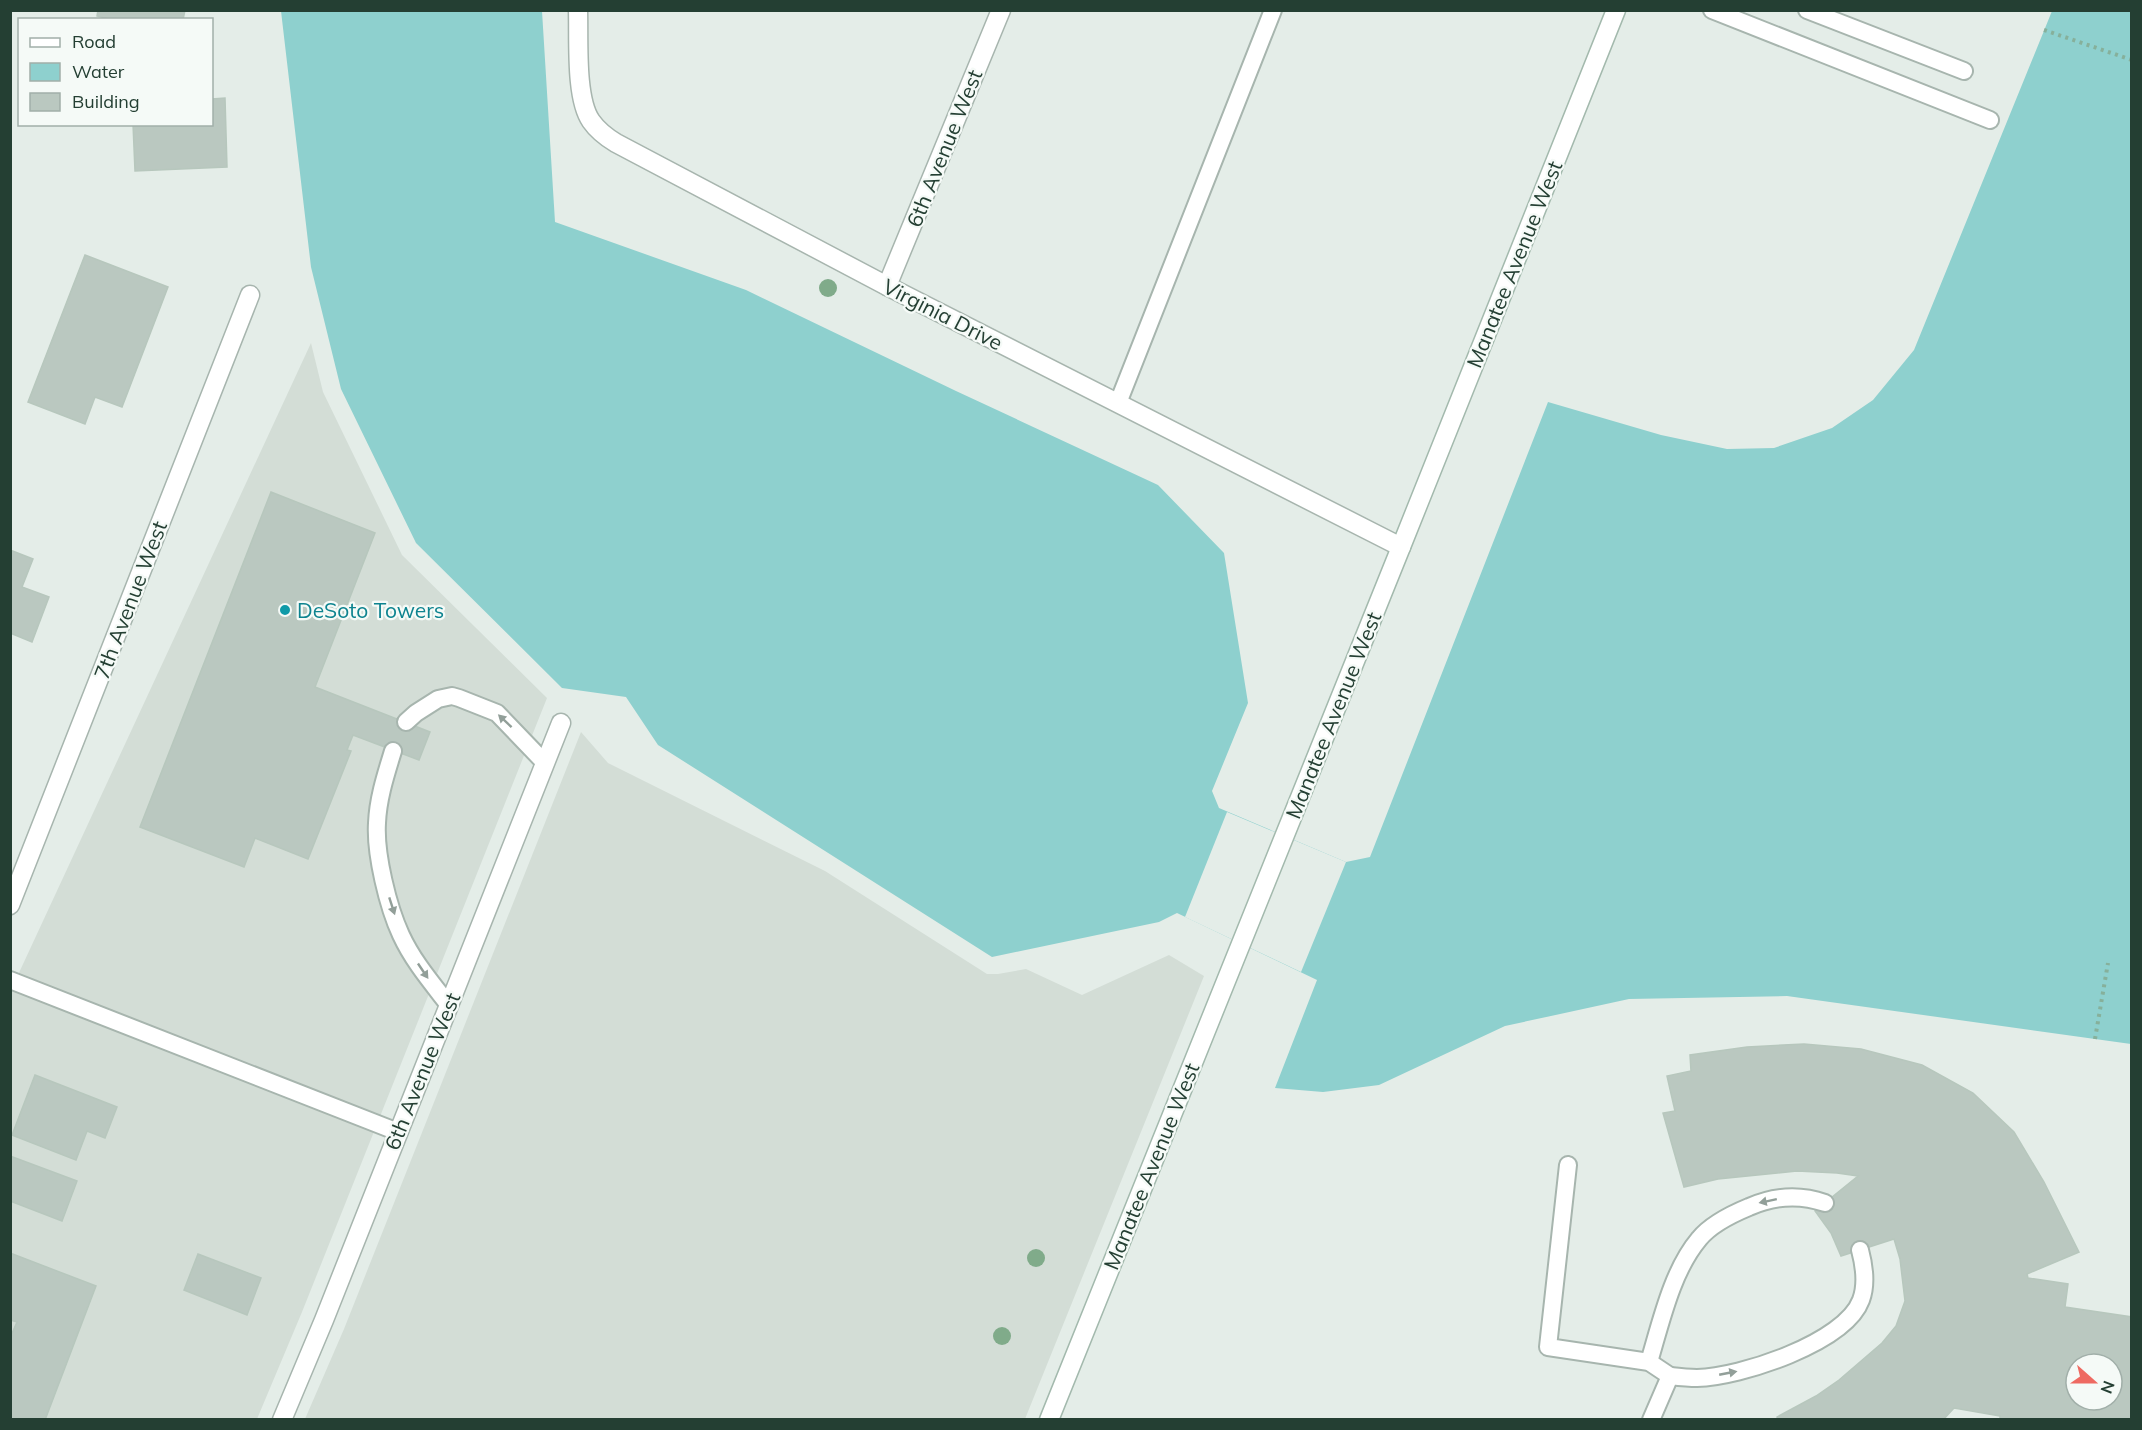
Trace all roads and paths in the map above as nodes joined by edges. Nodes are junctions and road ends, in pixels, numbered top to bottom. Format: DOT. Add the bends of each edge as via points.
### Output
graph roads {
  1 [pos="578,10"];
  2 [pos="1001,10"];
  3 [pos="1273,10"];
  4 [pos="1616,10"];
  5 [pos="1712,10"];
  6 [pos="1807,10"];
  7 [pos="2044,30"];
  8 [pos="2132,60"];
  9 [pos="1964,71"];
  10 [pos="1990,120"];
  11 [pos="887,286"];
  12 [pos="250,295"];
  13 [pos="1118,404"];
  14 [pos="1401,547"];
  15 [pos="406,722"];
  16 [pos="561,723"];
  17 [pos="393,751"];
  18 [pos="545,763"];
  19 [pos="10,905"];
  20 [pos="2108,963"];
  21 [pos="10,980"];
  22 [pos="448,1004"];
  23 [pos="2096,1040"];
  24 [pos="398,1132"];
  25 [pos="1568,1165"];
  26 [pos="1825,1203"];
  27 [pos="1860,1250"];
  28 [pos="1649,1362"];
  29 [pos="1670,1376"];
  30 [pos="282,1419"];
  31 [pos="1049,1419"];
  32 [pos="1651,1419"];
  1 -- 11 [label="street, Virginia Drive" via="580,91 589,119 601,132 626,149"];
  2 -- 11 [label="street, 6th Avenue West"];
  3 -- 13 [label="lane"];
  4 -- 14 [label="street, Manatee Avenue West"];
  5 -- 10 [label="lane"];
  6 -- 9 [label="lane"];
  7 -- 8 [label="path"];
  11 -- 13 [label="street, Virginia Drive"];
  12 -- 19 [label="street, 7th Avenue West"];
  13 -- 14 [label="street, Virginia Drive"];
  14 -- 31 [label="street, Manatee Avenue West"];
  18 -- 15 [label="lane, one-way" via="497,713 459,698 438,699"];
  16 -- 18 [label="street, 6th Avenue West"];
  17 -- 22 [label="lane, one-way" via="382,785 377,823 383,878 401,934 423,973"];
  18 -- 22 [label="street, 6th Avenue West"];
  20 -- 23 [label="path"];
  21 -- 24 [label="lane"];
  22 -- 24 [label="street, 6th Avenue West"];
  24 -- 30 [label="street, 6th Avenue West"];
  25 -- 28 [label="lane" via="1548,1347"];
  26 -- 28 [label="lane, one-way" via="1791,1196 1759,1203 1729,1216 1700,1238 1671,1291"];
  29 -- 27 [label="lane, one-way" via="1697,1378 1761,1365 1808,1346 1840,1326 1862,1298"];
  28 -- 29 [label="lane"];
  29 -- 32 [label="lane"];
}
